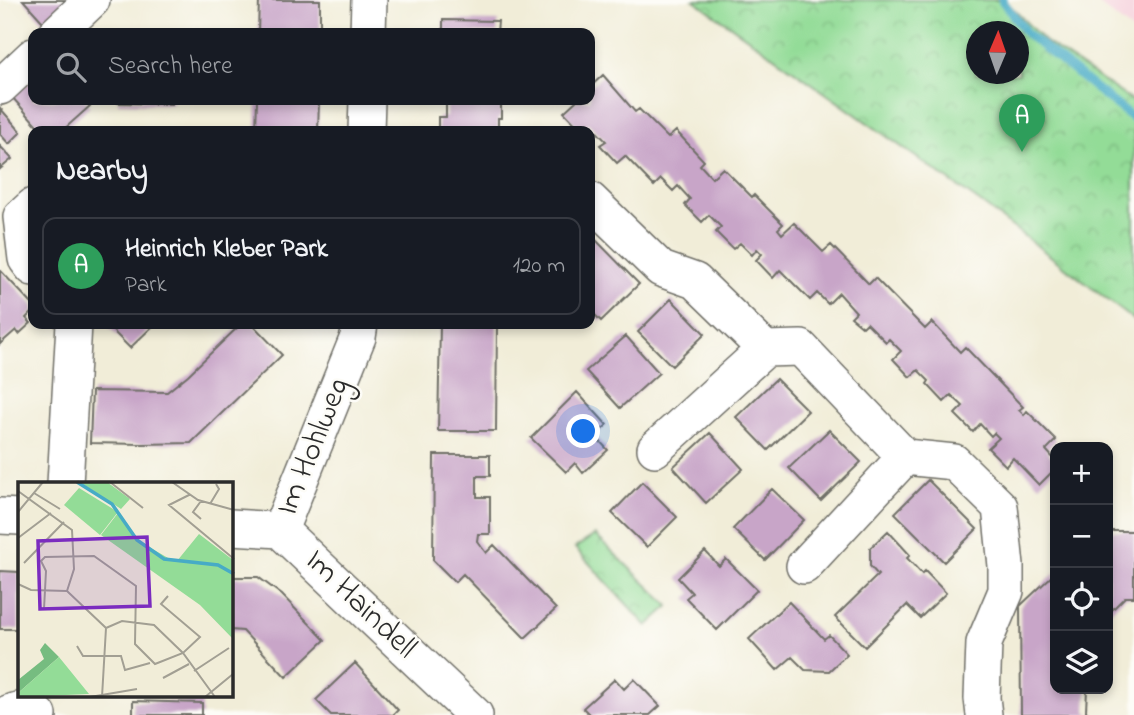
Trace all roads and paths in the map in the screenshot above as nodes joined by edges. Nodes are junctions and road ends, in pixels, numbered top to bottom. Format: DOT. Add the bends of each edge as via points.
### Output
graph roads {
  1 [pos="92,0"];
  2 [pos="369,0"];
  3 [pos="62,28"];
  4 [pos="368,28"];
  5 [pos="28,61"];
  6 [pos="0,87"];
  7 [pos="367,105"];
  8 [pos="366,126"];
  9 [pos="595,205"];
  10 [pos="28,210"];
  11 [pos="28,262"];
  12 [pos="74,329"];
  13 [pos="359,329"];
  14 [pos="765,349"];
  15 [pos="655,449"];
  16 [pos="905,457"];
  17 [pos="65,482"];
  18 [pos="0,516"];
  19 [pos="18,517"];
  20 [pos="233,527"];
  21 [pos="280,530"];
  22 [pos="804,566"];
  23 [pos="475,715"];
  24 [pos="984,715"];
  1 -- 3 [label="street"];
  2 -- 4 [label="street"];
  5 -- 6 [label="street"];
  7 -- 8 [label="street"];
  9 -- 14 [label="street" via="661,269 695,281"];
  10 -- 11 [label="street" via="21,217"];
  12 -- 17 [label="street"];
  13 -- 21 [label="street, Im Hohlweg"];
  14 -- 15 [label="street"];
  14 -- 16 [label="street" via="800,348"];
  16 -- 22 [label="street"];
  16 -- 24 [label="street" via="954,462 1000,507 1006,591 984,643"];
  18 -- 19 [label="street"];
  20 -- 21 [label="street, Im Haindell"];
  21 -- 23 [label="street, Im Haindell"];
}
